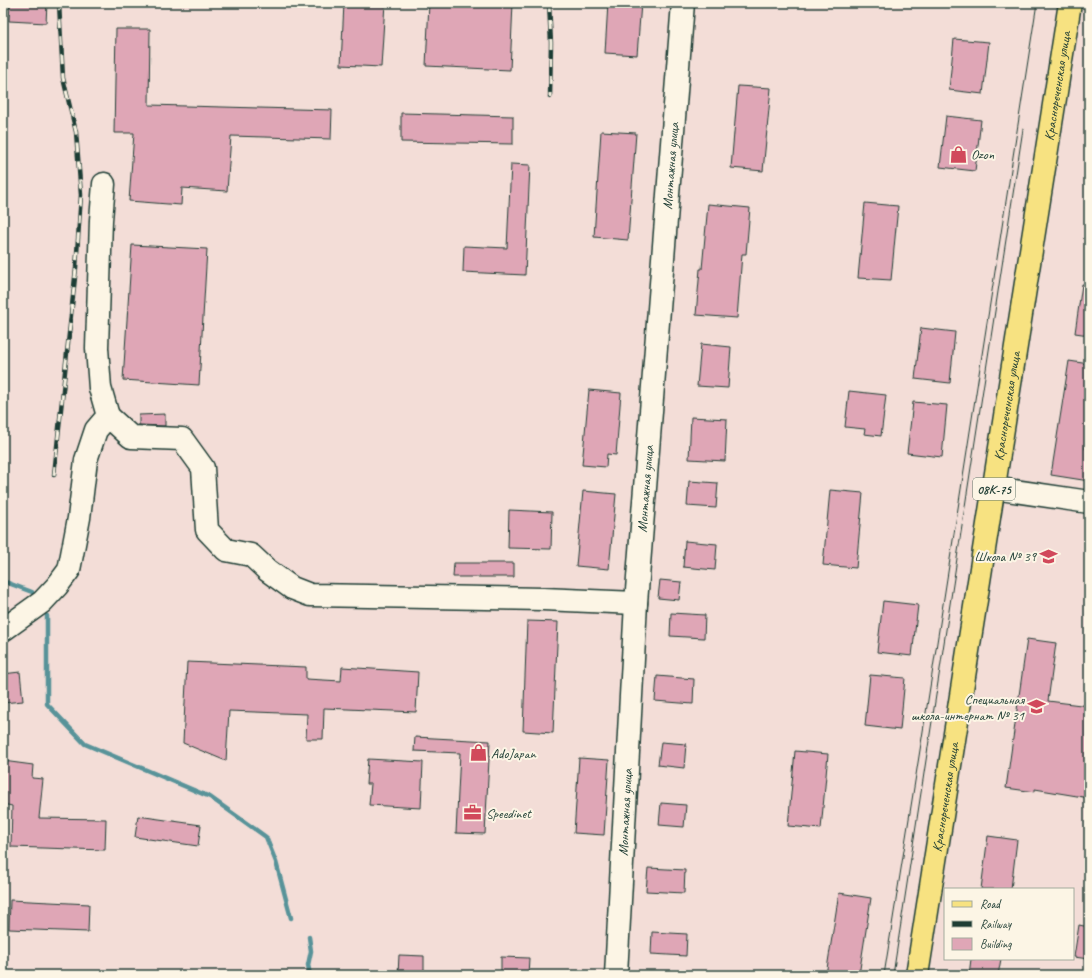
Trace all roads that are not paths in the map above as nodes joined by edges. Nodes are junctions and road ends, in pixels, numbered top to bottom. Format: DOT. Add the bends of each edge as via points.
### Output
graph roads {
  1 [pos="683,3"];
  2 [pos="1070,3"];
  3 [pos="104,184"];
  4 [pos="108,416"];
  5 [pos="994,488"];
  6 [pos="1089,502"];
  7 [pos="636,603"];
  8 [pos="3,630"];
  9 [pos="616,975"];
  10 [pos="917,975"];
  1 -- 7 [label="street, Монтажная улица"];
  2 -- 5 [label="main road, Краснореченская улица / 08К-75"];
  3 -- 4 [label="street" via="97,348 100,388"];
  4 -- 7 [label="street" via="131,437 182,439 203,468 207,530 226,550 251,555 292,588 310,595"];
  4 -- 8 [label="street" via="96,430 86,460 69,570 42,602"];
  5 -- 6 [label="street"];
  5 -- 10 [label="main road, Краснореченская улица / 08К-75"];
  7 -- 9 [label="street, Монтажная улица"];
}
